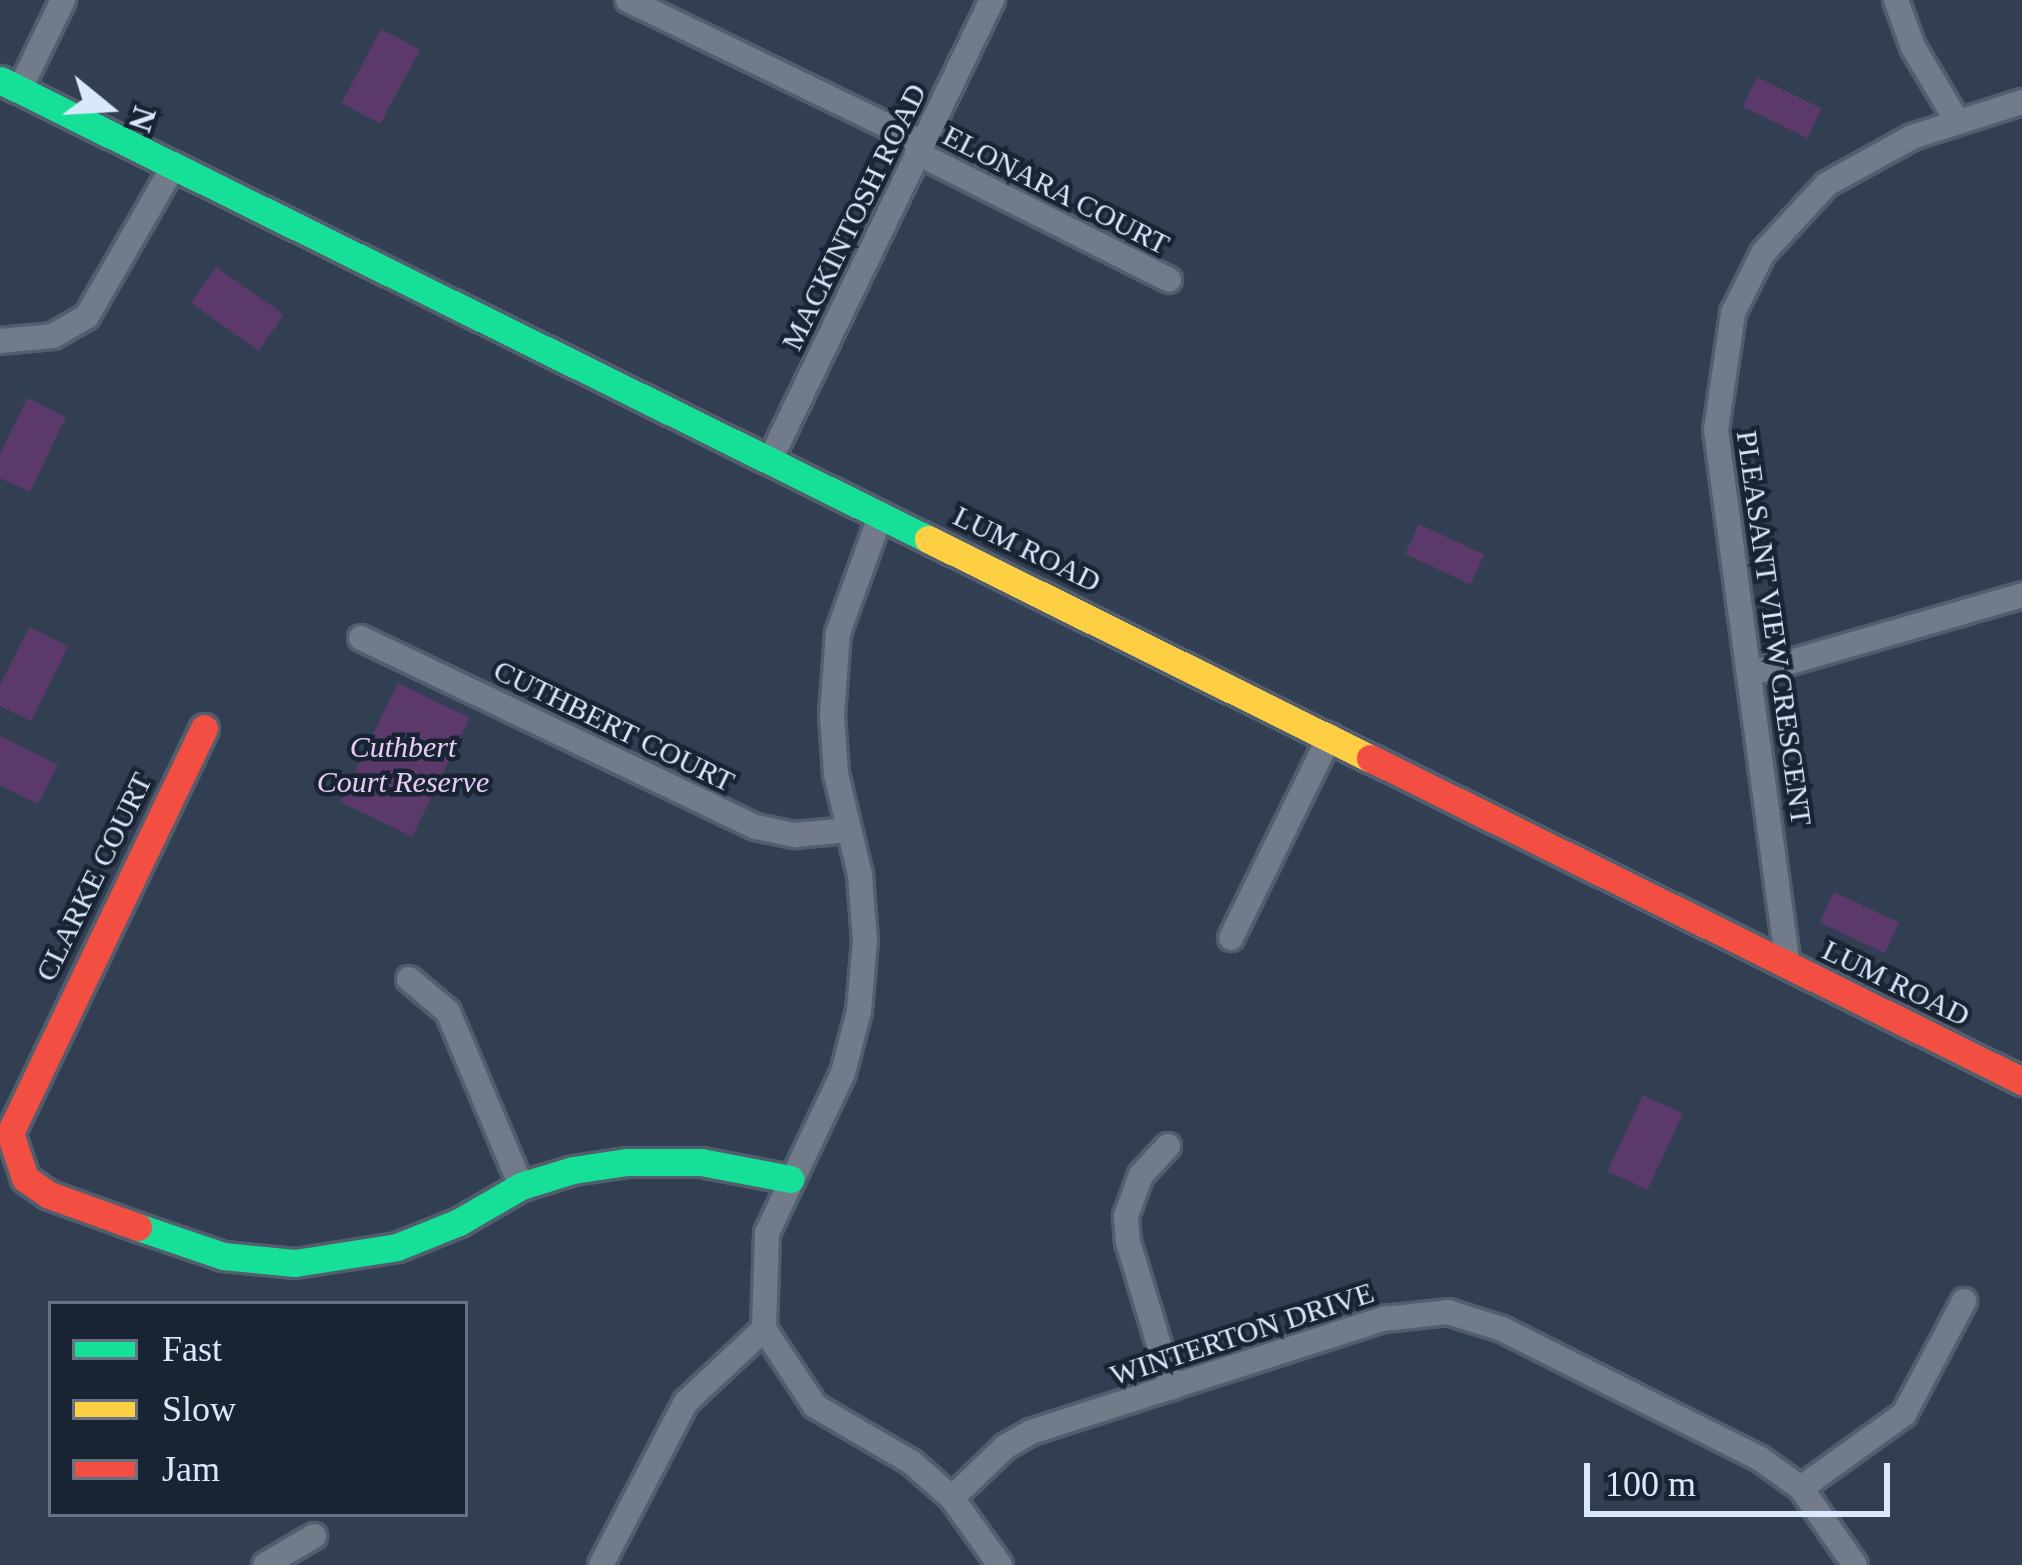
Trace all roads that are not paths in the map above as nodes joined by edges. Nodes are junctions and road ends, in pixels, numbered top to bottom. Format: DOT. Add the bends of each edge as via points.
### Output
graph roads {
  1 [pos="63,0"];
  2 [pos="628,0"];
  3 [pos="992,0"];
  4 [pos="1896,0"];
  5 [pos="10,84"];
  6 [pos="2022,102"];
  7 [pos="1957,121"];
  8 [pos="920,148"];
  9 [pos="172,169"];
  10 [pos="1169,280"];
  11 [pos="0,341"];
  12 [pos="770,460"];
  13 [pos="881,514"];
  14 [pos="2022,595"];
  15 [pos="361,638"];
  16 [pos="1749,674"];
  17 [pos="204,728"];
  18 [pos="1330,736"];
  19 [pos="849,830"];
  20 [pos="1231,938"];
  21 [pos="1788,966"];
  22 [pos="409,979"];
  23 [pos="2022,1082"];
  24 [pos="1168,1146"];
  25 [pos="790,1179"];
  26 [pos="521,1186"];
  27 [pos="1964,1301"];
  28 [pos="764,1329"];
  29 [pos="1172,1388"];
  30 [pos="1801,1488"];
  31 [pos="952,1498"];
  32 [pos="314,1536"];
  33 [pos="265,1565"];
  34 [pos="602,1565"];
  35 [pos="1000,1565"];
  36 [pos="1855,1565"];
  1 -- 5 [label="street"];
  2 -- 8 [label="street, ELONARA COURT"];
  3 -- 8 [label="street, MACKINTOSH ROAD"];
  4 -- 7 [label="street"];
  5 -- 9 [label="street, LUM ROAD"];
  6 -- 7 [label="street, PLEASANT VIEW CRESCENT"];
  7 -- 16 [label="street, PLEASANT VIEW CRESCENT" via="1827,184 1763,253 1733,313 1716,430"];
  8 -- 10 [label="street, ELONARA COURT"];
  8 -- 12 [label="street, MACKINTOSH ROAD"];
  9 -- 11 [label="street" via="87,316 53,336"];
  9 -- 12 [label="street, LUM ROAD"];
  12 -- 13 [label="street, LUM ROAD"];
  13 -- 18 [label="street, LUM ROAD"];
  13 -- 19 [label="street" via="838,634 832,715"];
  14 -- 16 [label="street"];
  15 -- 19 [label="street, CUTHBERT COURT" via="756,827 795,836"];
  16 -- 21 [label="street, PLEASANT VIEW CRESCENT"];
  17 -- 26 [label="street, CLARKE COURT" via="17,1110 13,1155 25,1178 161,1238 223,1256 296,1263 397,1247"];
  18 -- 20 [label="street"];
  18 -- 21 [label="street, LUM ROAD"];
  19 -- 25 [label="street" via="865,940 859,1011 843,1073"];
  21 -- 23 [label="street, LUM ROAD"];
  22 -- 26 [label="street" via="448,1012"];
  24 -- 29 [label="street" via="1141,1175 1126,1216"];
  25 -- 26 [label="street, CLARKE COURT" via="701,1162 627,1162"];
  25 -- 28 [label="street" via="767,1233"];
  27 -- 30 [label="street" via="1904,1414"];
  28 -- 31 [label="street" via="815,1406 911,1462"];
  28 -- 34 [label="street" via="686,1402"];
  29 -- 30 [label="street, WINTERTON DRIVE" via="1384,1319 1448,1312 1502,1329 1759,1458"];
  29 -- 31 [label="street, WINTERTON DRIVE" via="1031,1432"];
  30 -- 36 [label="street, WINTERTON DRIVE"];
  31 -- 35 [label="street"];
  32 -- 33 [label="street"];
}
